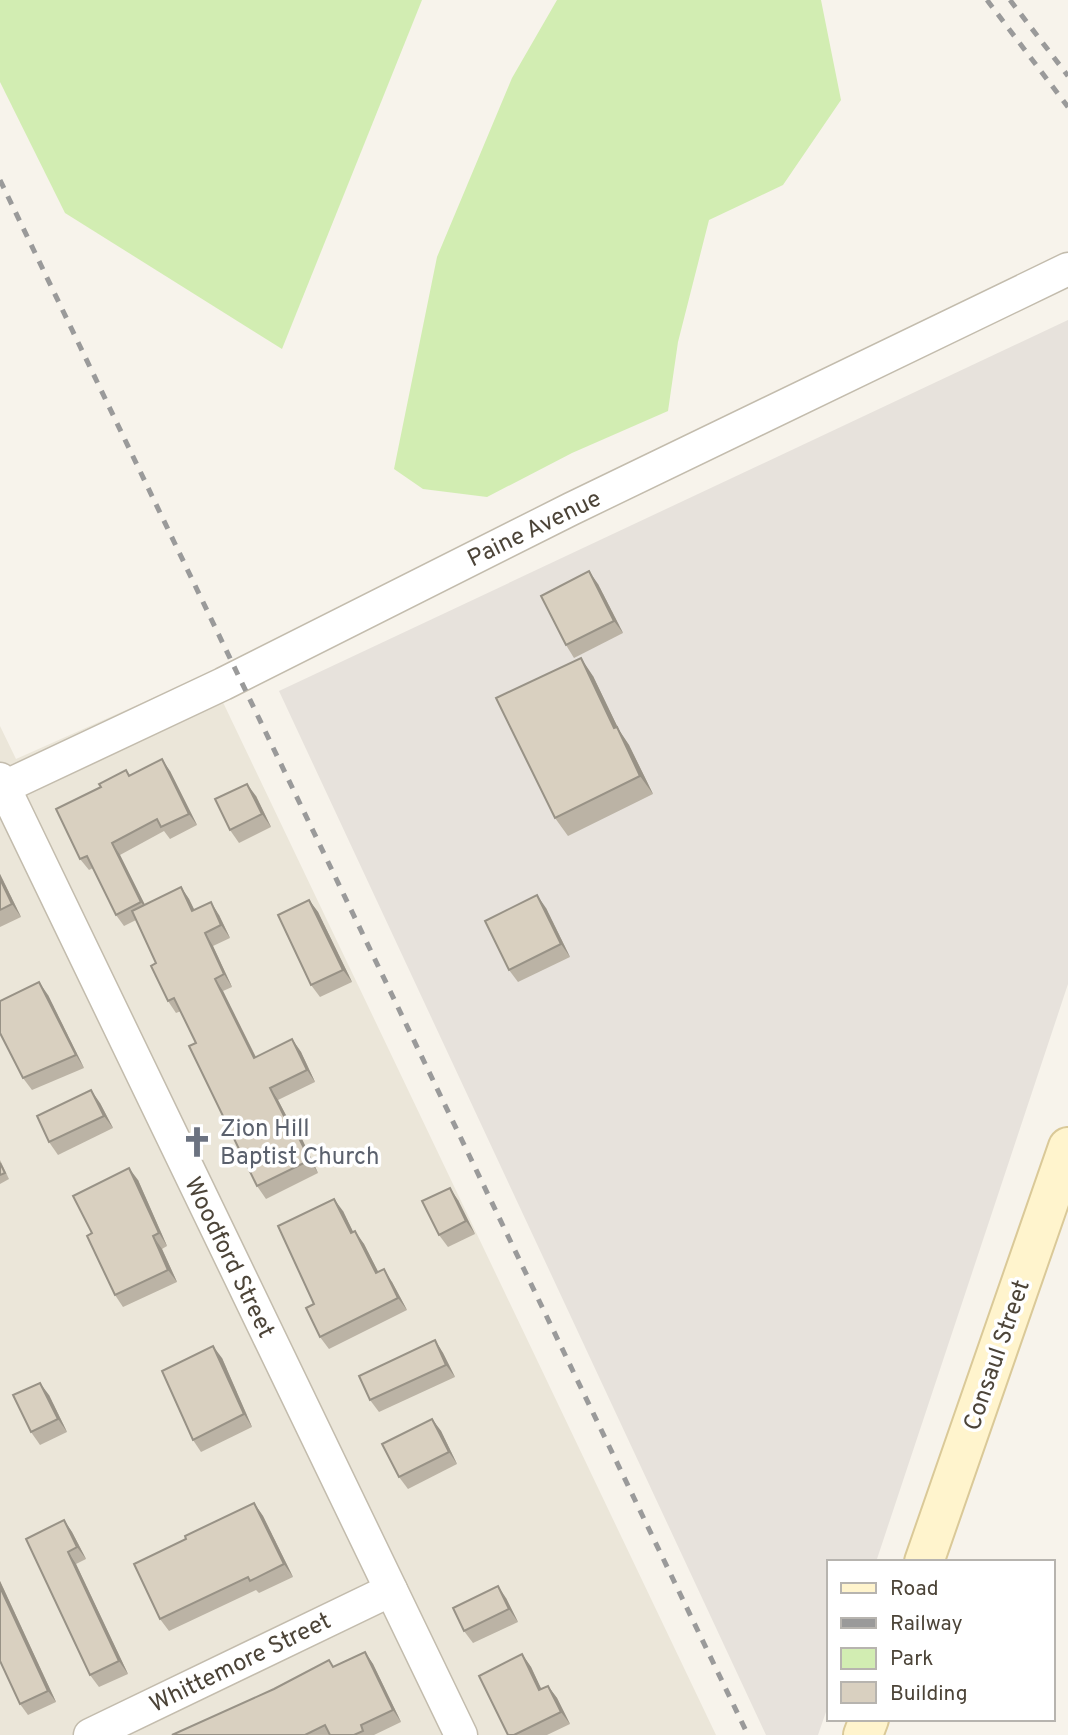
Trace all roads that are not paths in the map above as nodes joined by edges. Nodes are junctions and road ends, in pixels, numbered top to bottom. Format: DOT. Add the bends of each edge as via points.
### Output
graph roads {
  1 [pos="1068,269"];
  2 [pos="1,785"];
  3 [pos="1068,1147"];
  4 [pos="925,1560"];
  5 [pos="391,1590"];
  6 [pos="90,1735"];
  7 [pos="461,1735"];
  1 -- 2 [label="street, Paine Avenue" via="571,509 223,684"];
  2 -- 5 [label="street, Woodford Street"];
  3 -- 4 [label="street, Consaul Street"];
  5 -- 6 [label="street, Whittemore Street"];
  5 -- 7 [label="street, Woodford Street"];
}
